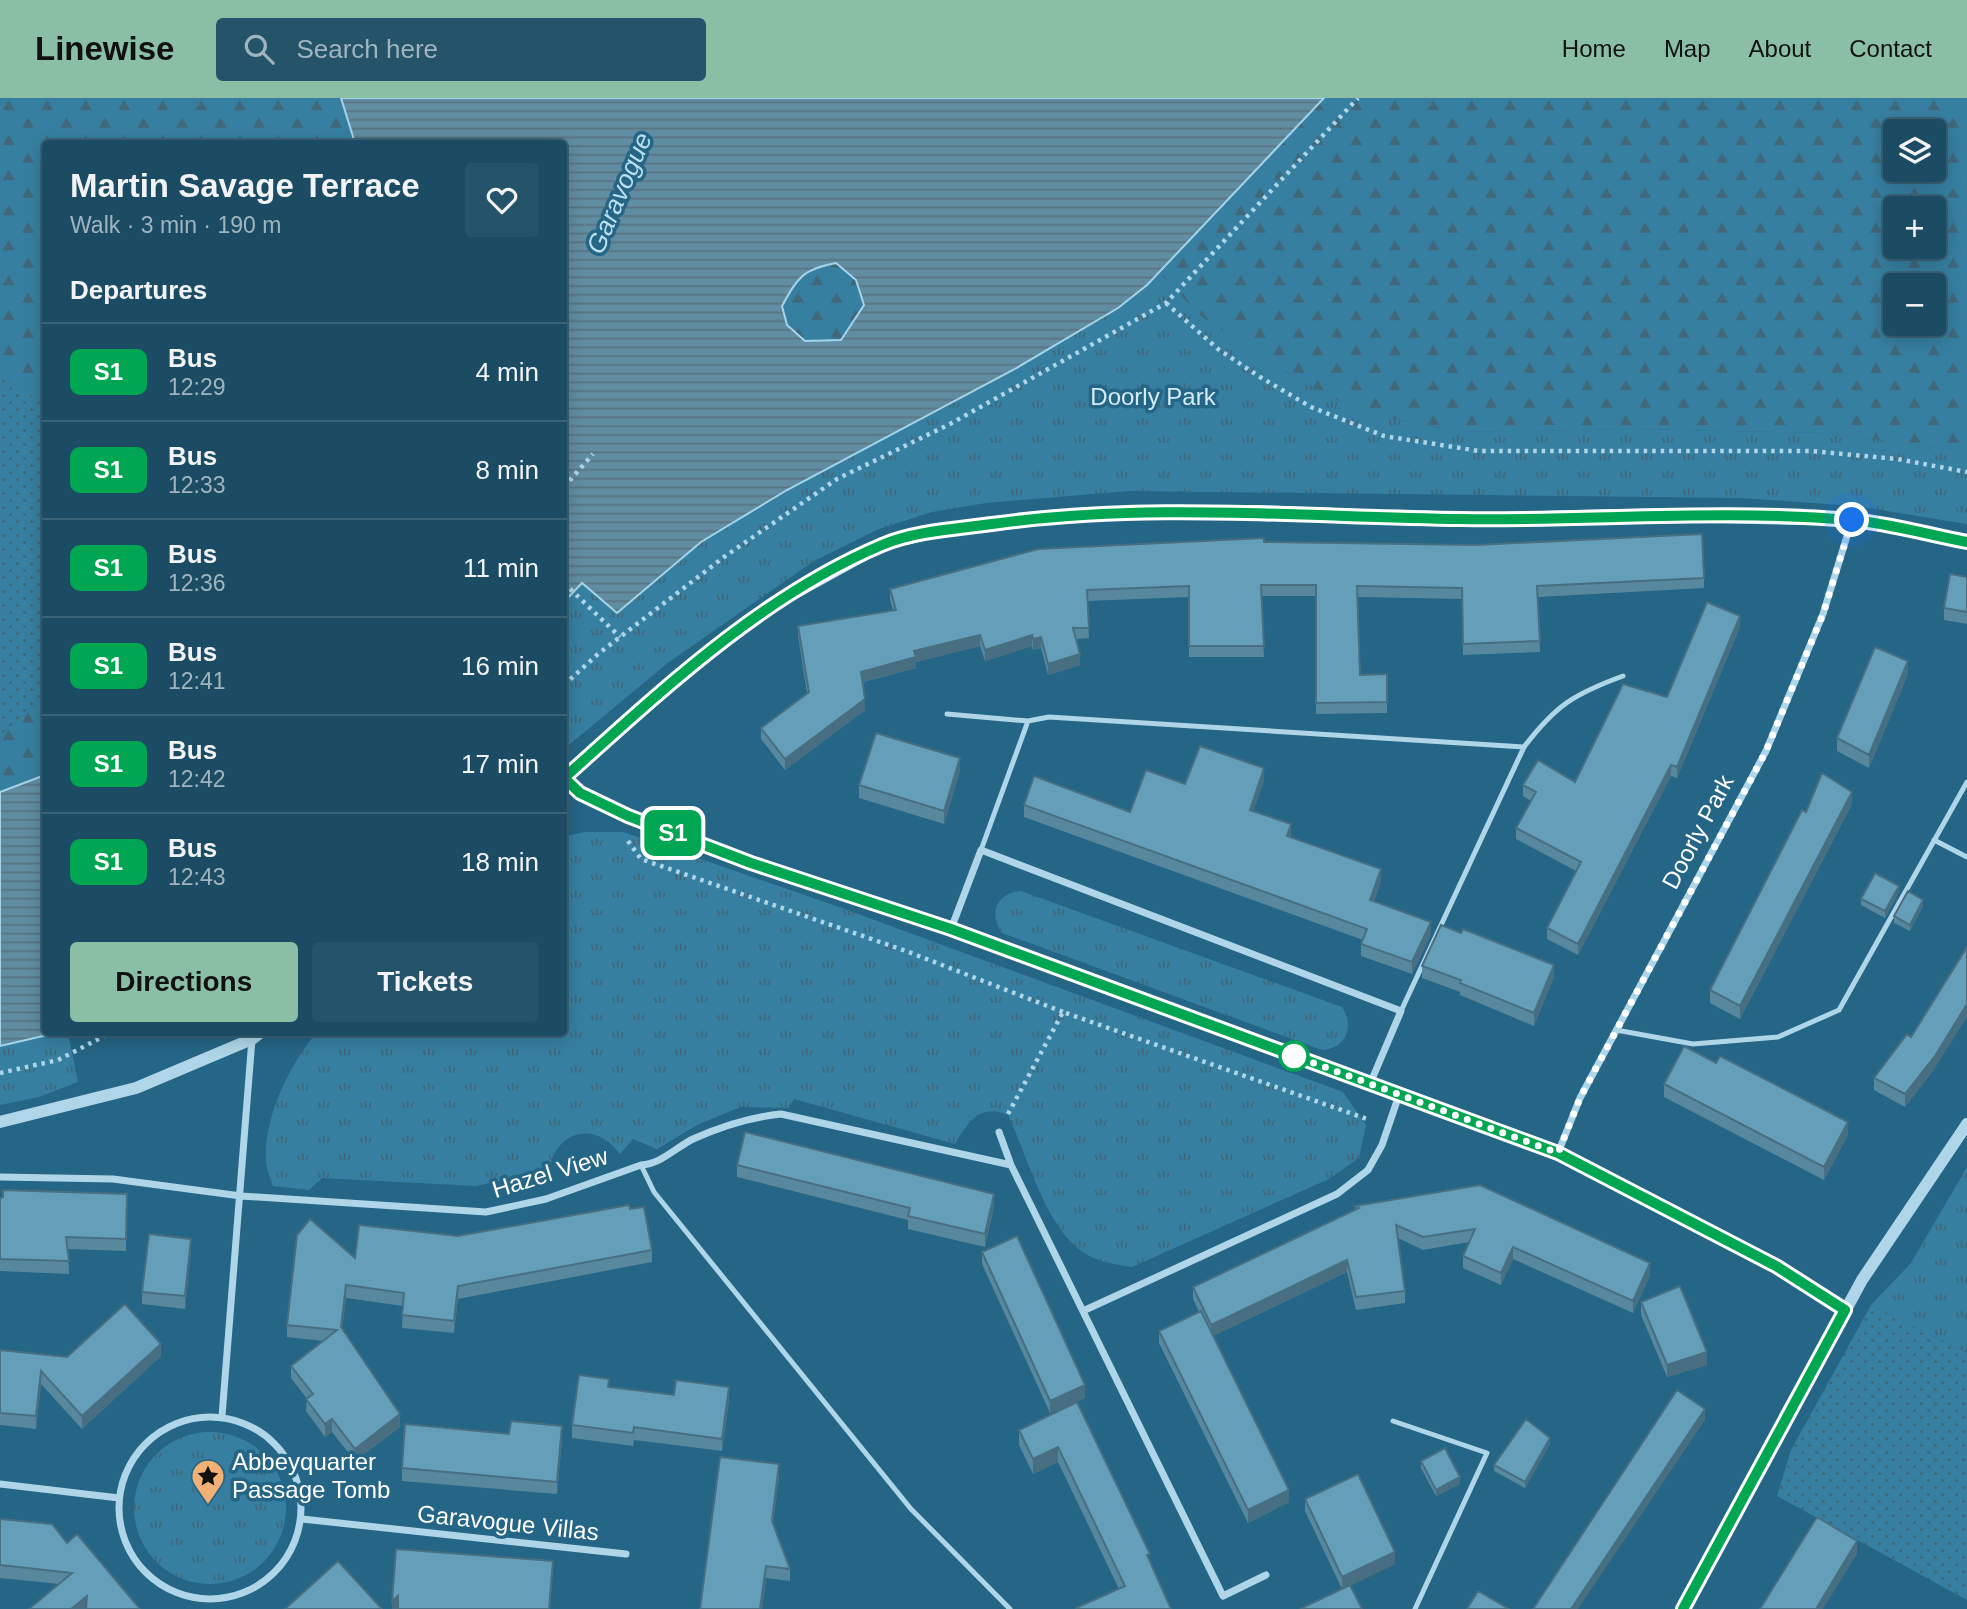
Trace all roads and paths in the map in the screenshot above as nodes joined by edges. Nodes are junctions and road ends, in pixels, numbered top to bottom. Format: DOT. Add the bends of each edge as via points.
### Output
graph roads {
  1 [pos="1358,98"];
  2 [pos="1166,303"];
  3 [pos="593,454"];
  4 [pos="1967,472"];
  5 [pos="567,484"];
  6 [pos="1852,520"];
  7 [pos="1967,542"];
  8 [pos="567,586"];
  9 [pos="620,637"];
  10 [pos="1623,676"];
  11 [pos="567,682"];
  12 [pos="947,715"];
  13 [pos="1028,722"];
  14 [pos="1524,747"];
  15 [pos="567,775"];
  16 [pos="567,781"];
  17 [pos="1967,782"];
  18 [pos="628,816"];
  19 [pos="1934,840"];
  20 [pos="981,850"];
  21 [pos="1967,857"];
  22 [pos="951,929"];
  23 [pos="1401,1011"];
  24 [pos="1063,1012"];
  25 [pos="1616,1030"];
  26 [pos="104,1036"];
  27 [pos="257,1036"];
  28 [pos="0,1073"];
  29 [pos="1370,1084"];
  30 [pos="1399,1095"];
  31 [pos="0,1122"];
  32 [pos="1967,1124"];
  33 [pos="1388,1126"];
  34 [pos="999,1132"];
  35 [pos="1558,1153"];
  36 [pos="640,1165"];
  37 [pos="1011,1165"];
  38 [pos="0,1177"];
  39 [pos="241,1196"];
  40 [pos="1845,1310"];
  41 [pos="1083,1311"];
  42 [pos="222,1416"];
  43 [pos="1394,1421"];
  44 [pos="0,1485"];
  45 [pos="119,1498"];
  46 [pos="302,1519"];
  47 [pos="626,1554"];
  48 [pos="1266,1575"];
  49 [pos="204,1605"];
  50 [pos="1010,1609"];
  51 [pos="1415,1609"];
  52 [pos="1683,1609"];
  1 -- 2 [label="path"];
  2 -- 4 [label="path" via="1218,349 1261,377 1311,407 1384,436 1479,451 1811,451 1897,459"];
  2 -- 9 [label="path" via="950,424 837,480 724,557"];
  3 -- 5 [label="path"];
  6 -- 7 [label="street"];
  6 -- 15 [label="street" via="1150,512 1034,518 945,530 884,544 775,604 695,664"];
  6 -- 25 [label="street, Doorly Park" via="1823,614 1766,751"];
  8 -- 9 [label="path"];
  9 -- 11 [label="path"];
  10 -- 14 [label="lane" via="1578,693 1545,719"];
  12 -- 13 [label="lane"];
  13 -- 14 [label="lane" via="1049,717"];
  13 -- 20 [label="lane"];
  14 -- 23 [label="lane"];
  16 -- 18 [label="street" via="580,793"];
  17 -- 19 [label="lane"];
  18 -- 22 [label="street" via="776,873"];
  18 -- 24 [label="path" via="625,837 641,859 906,951"];
  19 -- 21 [label="lane"];
  19 -- 25 [label="lane" via="1839,1010 1777,1037 1693,1044"];
  20 -- 22 [label="street"];
  20 -- 23 [label="street"];
  22 -- 29 [label="street"];
  23 -- 29 [label="street"];
  24 -- 33 [label="path"];
  24 -- 34 [label="path"];
  25 -- 35 [label="street, Doorly Park" via="1580,1098"];
  26 -- 28 [label="path" via="58,1060"];
  27 -- 31 [label="street" via="136,1088"];
  27 -- 39 [label="street"];
  29 -- 30 [label="street"];
  30 -- 33 [label="street"];
  30 -- 35 [label="street"];
  32 -- 40 [label="street"];
  33 -- 41 [label="street" via="1368,1170 1337,1194"];
  34 -- 37 [label="street"];
  35 -- 40 [label="street" via="1776,1266"];
  36 -- 37 [label="street, Hazel View" via="652,1164 691,1140 751,1116 781,1114"];
  36 -- 39 [label="street, Hazel View" via="546,1199 486,1212"];
  36 -- 50 [label="lane" via="654,1192 911,1509"];
  37 -- 41 [label="street"];
  38 -- 39 [label="street" via="113,1179"];
  39 -- 42 [label="street"];
  40 -- 52 [label="street"];
  41 -- 48 [label="street" via="1223,1596"];
  42 -- 45 [label="street" via="185,1419 156,1432 132,1458"];
  42 -- 46 [label="street" via="259,1429 284,1452 298,1479"];
  43 -- 51 [label="lane" via="1487,1453"];
  44 -- 45 [label="street"];
  45 -- 49 [label="street" via="124,1542 145,1574 173,1593"];
  46 -- 47 [label="street, Garavogue Villas"];
  46 -- 49 [label="street" via="288,1557 266,1581 238,1596"];
}
